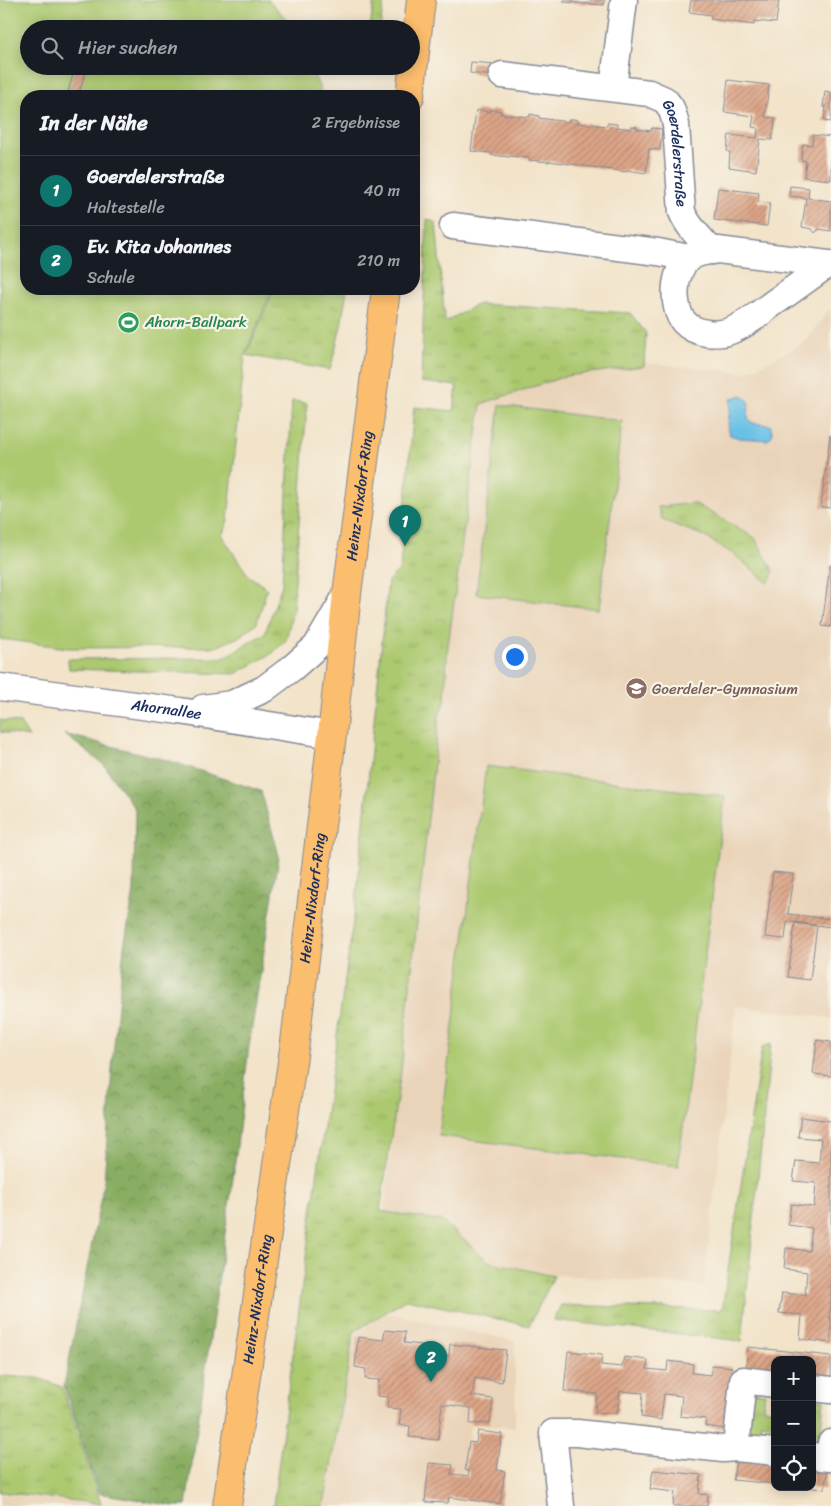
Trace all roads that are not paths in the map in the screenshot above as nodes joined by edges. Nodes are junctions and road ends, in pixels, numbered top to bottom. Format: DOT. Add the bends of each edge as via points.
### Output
graph roads {
  1 [pos="422,0"];
  2 [pos="624,0"];
  3 [pos="420,20"];
  4 [pos="413,75"];
  5 [pos="502,75"];
  6 [pos="613,88"];
  7 [pos="411,90"];
  8 [pos="453,226"];
  9 [pos="701,254"];
  10 [pos="829,264"];
  11 [pos="385,295"];
  12 [pos="347,594"];
  13 [pos="0,687"];
  14 [pos="180,711"];
  15 [pos="332,735"];
  16 [pos="771,1384"];
  17 [pos="816,1388"];
  18 [pos="831,1390"];
  19 [pos="831,1443"];
  20 [pos="736,1448"];
  21 [pos="771,1452"];
  22 [pos="816,1456"];
  23 [pos="227,1506"];
  24 [pos="561,1506"];
  1 -- 3 [label="main road"];
  2 -- 6 [label="street"];
  4 -- 7 [label="main road"];
  5 -- 6 [label="street, Goerdelerstraße"];
  6 -- 9 [label="street, Goerdelerstraße" via="649,93 665,100 671,108 676,125 682,212 697,235"];
  8 -- 9 [label="street" via="658,252"];
  9 -- 10 [label="street"];
  9 -- 10 [label="street" via="683,264 676,283 676,303 684,322 700,332 711,333 747,323"];
  11 -- 12 [label="main road, Heinz-Nixdorf-Ring"];
  12 -- 14 [label="street" via="316,647 264,689 232,704"];
  12 -- 15 [label="main road, Heinz-Nixdorf-Ring"];
  13 -- 14 [label="street, Ahornallee"];
  14 -- 15 [label="street, Ahornallee"];
  15 -- 23 [label="main road, Heinz-Nixdorf-Ring" via="295,1042"];
  16 -- 20 [label="street" via="743,1380"];
  17 -- 18 [label="street"];
  19 -- 22 [label="street" via="830,1458"];
  20 -- 21 [label="street"];
  20 -- 24 [label="street" via="553,1433"];
}
